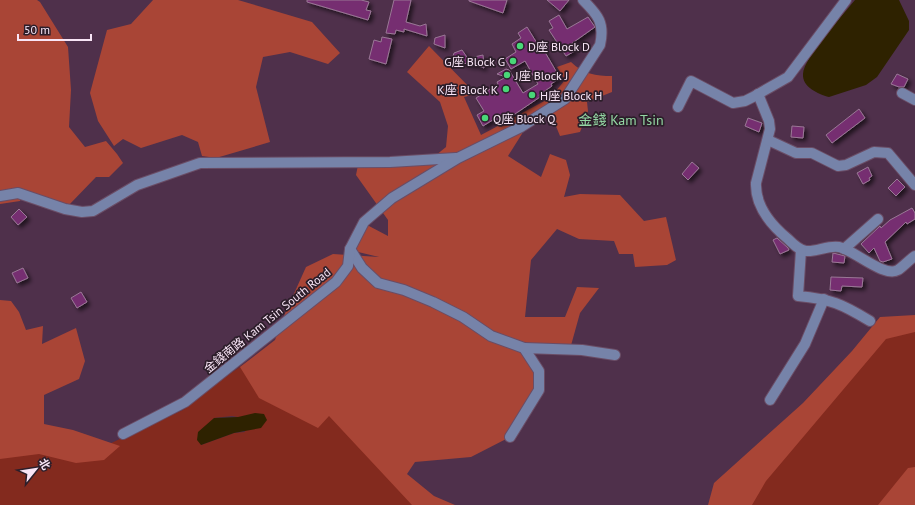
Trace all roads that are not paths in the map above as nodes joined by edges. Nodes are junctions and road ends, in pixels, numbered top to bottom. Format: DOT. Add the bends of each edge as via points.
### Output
graph roads {
  1 [pos="583,0"];
  2 [pos="846,0"];
  3 [pos="902,93"];
  4 [pos="758,94"];
  5 [pos="915,100"];
  6 [pos="678,107"];
  7 [pos="768,140"];
  8 [pos="458,158"];
  9 [pos="915,185"];
  10 [pos="0,196"];
  11 [pos="878,219"];
  12 [pos="844,249"];
  13 [pos="350,250"];
  14 [pos="801,250"];
  15 [pos="915,256"];
  16 [pos="824,299"];
  17 [pos="870,321"];
  18 [pos="524,348"];
  19 [pos="615,355"];
  20 [pos="770,400"];
  21 [pos="123,434"];
  22 [pos="510,437"];
  1 -- 8 [label="street, 金錢南路 Kam Tsin South Road" via="600,20 602,36 600,45 565,99 521,127"];
  2 -- 4 [label="street" via="788,77"];
  3 -- 5 [label="street"];
  4 -- 6 [label="street" via="745,101 733,103 691,82"];
  4 -- 7 [label="street" via="769,121"];
  7 -- 9 [label="street" via="796,153 812,153 838,166 874,152 888,153"];
  7 -- 14 [label="street" via="755,191 773,227"];
  8 -- 10 [label="street" via="390,162 200,163 137,185 94,211 82,212 18,193"];
  8 -- 13 [label="street, 金錢南路 Kam Tsin South Road" via="392,198 364,222"];
  11 -- 12 [label="street"];
  12 -- 14 [label="street" via="830,247 812,251"];
  12 -- 15 [label="street" via="892,271"];
  13 -- 18 [label="street" via="362,268 378,283 433,302 463,317 491,336"];
  13 -- 21 [label="street, 金錢南路 Kam Tsin South Road" via="348,266 336,282 185,402"];
  14 -- 16 [label="street" via="798,296"];
  16 -- 17 [label="street" via="844,305"];
  16 -- 20 [label="street" via="805,344"];
  18 -- 19 [label="street" via="582,350"];
  18 -- 22 [label="street" via="539,371 539,390"];
}
